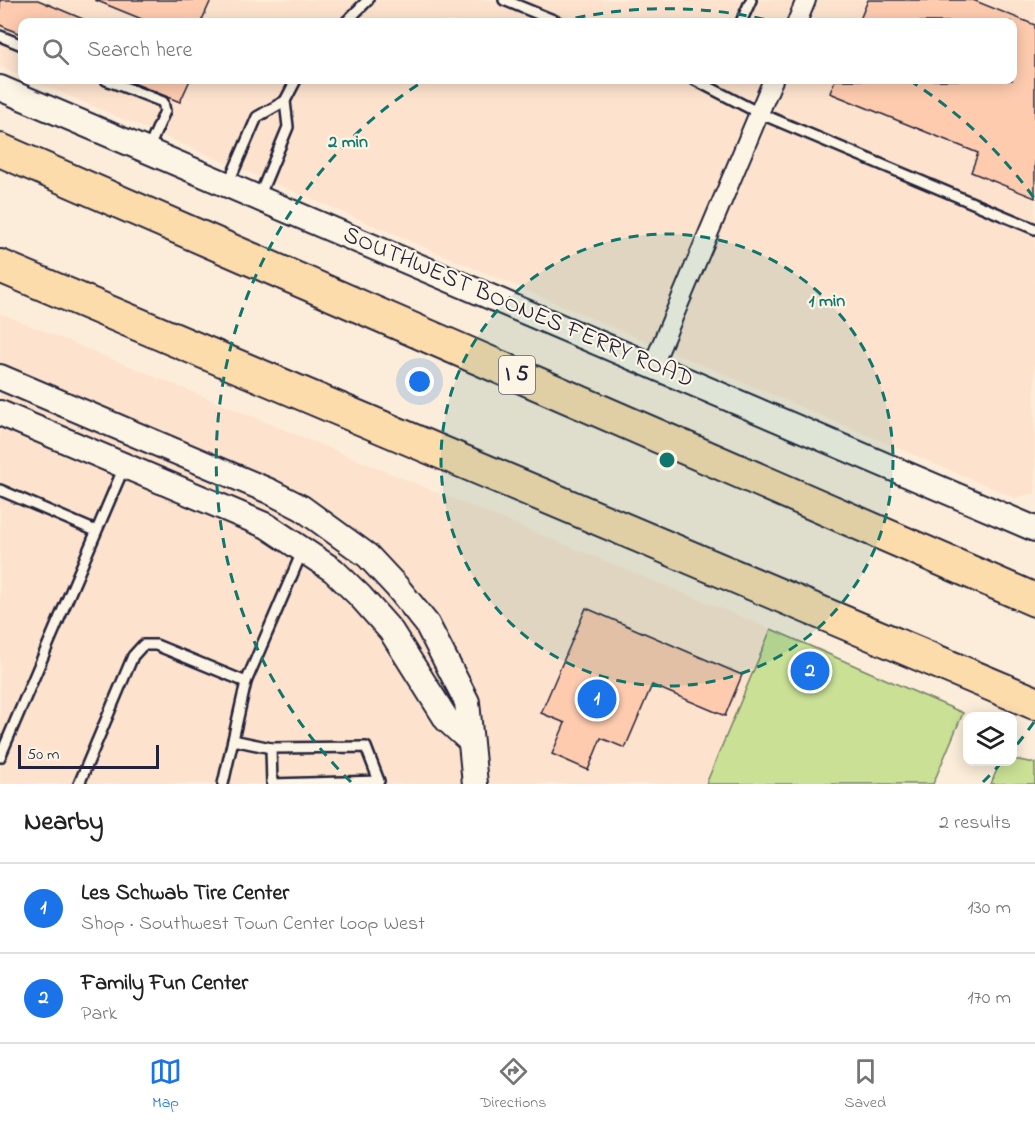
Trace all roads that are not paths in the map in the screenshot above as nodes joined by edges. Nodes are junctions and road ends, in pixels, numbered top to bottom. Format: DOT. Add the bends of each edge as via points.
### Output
graph roads {
  1 [pos="368,0"];
  2 [pos="504,0"];
  3 [pos="751,0"];
  4 [pos="806,0"];
  5 [pos="350,18"];
  6 [pos="548,18"];
  7 [pos="743,18"];
  8 [pos="799,18"];
  9 [pos="0,36"];
  10 [pos="18,43"];
  11 [pos="116,84"];
  12 [pos="294,84"];
  13 [pos="715,84"];
  14 [pos="771,84"];
  15 [pos="0,88"];
  16 [pos="285,101"];
  17 [pos="759,114"];
  18 [pos="0,150"];
  19 [pos="148,150"];
  20 [pos="228,184"];
  21 [pos="259,197"];
  22 [pos="1035,230"];
  23 [pos="0,266"];
  24 [pos="32,280"];
  25 [pos="0,286"];
  26 [pos="653,365"];
  27 [pos="0,377"];
  28 [pos="0,413"];
  29 [pos="125,464"];
  30 [pos="0,490"];
  31 [pos="1035,530"];
  32 [pos="96,531"];
  33 [pos="304,548"];
  34 [pos="1035,600"];
  35 [pos="246,682"];
  36 [pos="1035,703"];
  37 [pos="233,740"];
  38 [pos="469,740"];
  39 [pos="271,748"];
  40 [pos="0,757"];
  41 [pos="80,784"];
  42 [pos="223,784"];
  43 [pos="351,784"];
  44 [pos="475,784"];
  1 -- 5 [label="lane"];
  2 -- 6 [label="lane"];
  3 -- 7 [label="lane"];
  4 -- 8 [label="street"];
  9 -- 10 [label="lane"];
  11 -- 19 [label="lane" via="163,102 165,111"];
  12 -- 16 [label="lane"];
  13 -- 17 [label="lane"];
  14 -- 17 [label="street"];
  15 -- 19 [label="main road, SOUTHWEST BOONES FERRY ROAD"];
  16 -- 20 [label="lane" via="257,117"];
  16 -- 21 [label="lane" via="288,127"];
  17 -- 22 [label="lane"];
  17 -- 26 [label="street"];
  18 -- 34 [label="highway, I 5"];
  19 -- 20 [label="main road, SOUTHWEST BOONES FERRY ROAD"];
  20 -- 21 [label="main road, SOUTHWEST BOONES FERRY ROAD"];
  21 -- 26 [label="main road, SOUTHWEST BOONES FERRY ROAD"];
  23 -- 24 [label="highway"];
  24 -- 25 [label="highway"];
  24 -- 36 [label="highway"];
  26 -- 31 [label="main road, SOUTHWEST BOONES FERRY ROAD"];
  27 -- 38 [label="main road" via="269,491 302,508 368,556 427,624 445,656 467,702"];
  28 -- 29 [label="main road"];
  29 -- 32 [label="lane"];
  29 -- 33 [label="main road" via="267,526"];
  30 -- 32 [label="lane"];
  32 -- 40 [label="lane"];
  33 -- 35 [label="lane"];
  33 -- 38 [label="main road" via="333,570 391,631 447,720"];
  35 -- 37 [label="lane"];
  35 -- 41 [label="lane" via="156,645 143,645 133,656"];
  37 -- 39 [label="lane"];
  37 -- 42 [label="lane"];
  38 -- 44 [label="main road"];
  39 -- 43 [label="lane" via="272,784"];
  39 -- 43 [label="lane" via="366,747 379,782"];
}
